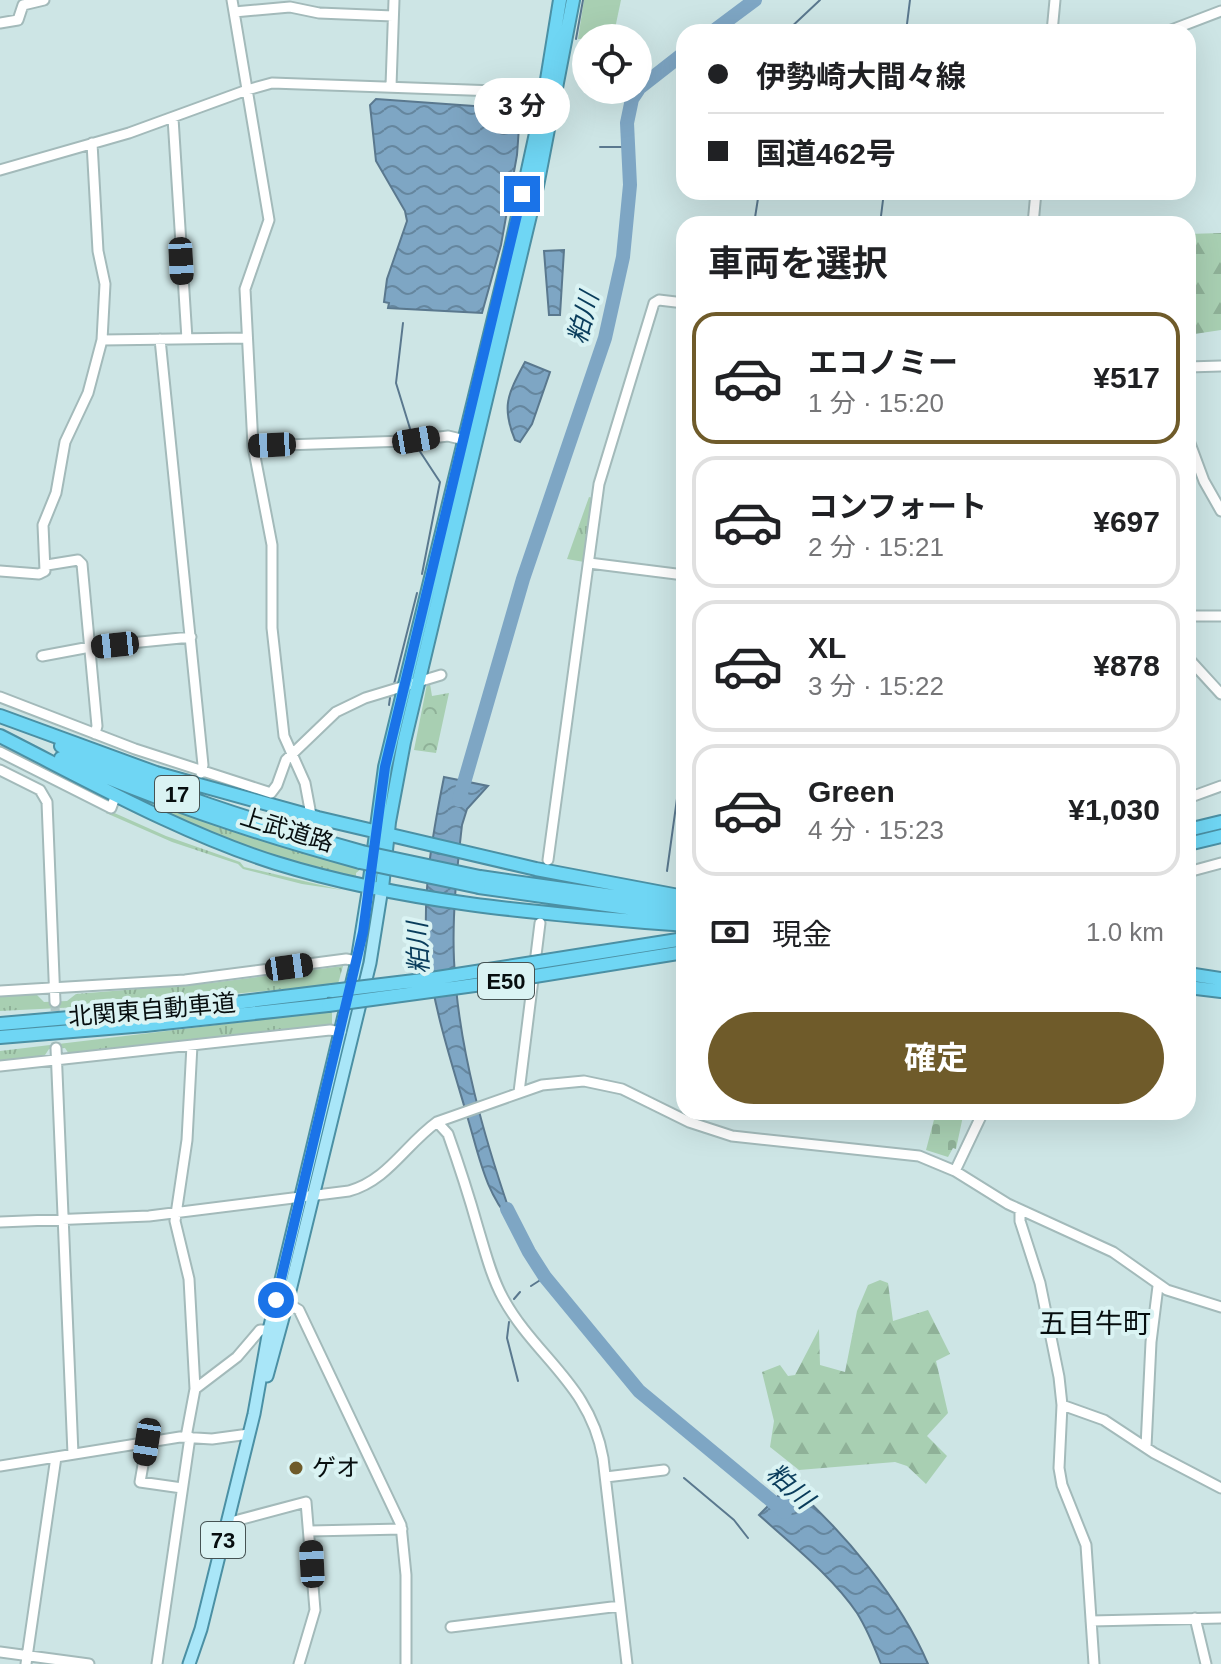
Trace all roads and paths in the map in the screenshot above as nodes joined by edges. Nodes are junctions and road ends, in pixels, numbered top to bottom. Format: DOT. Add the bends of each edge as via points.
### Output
graph roads {
  1 [pos="44,0"];
  2 [pos="232,0"];
  3 [pos="394,0"];
  4 [pos="560,0"];
  5 [pos="573,0"];
  6 [pos="1055,0"];
  7 [pos="1221,11"];
  8 [pos="234,12"];
  9 [pos="393,16"];
  10 [pos="0,23"];
  11 [pos="1053,24"];
  12 [pos="1187,24"];
  13 [pos="391,86"];
  14 [pos="247,90"];
  15 [pos="551,92"];
  16 [pos="173,118"];
  17 [pos="92,143"];
  18 [pos="0,170"];
  19 [pos="676,302"];
  20 [pos="247,338"];
  21 [pos="160,339"];
  22 [pos="187,339"];
  23 [pos="102,340"];
  24 [pos="1221,366"];
  25 [pos="1196,367"];
  26 [pos="468,440"];
  27 [pos="253,446"];
  28 [pos="1196,460"];
  29 [pos="1221,511"];
  30 [pos="589,563"];
  31 [pos="47,565"];
  32 [pos="0,571"];
  33 [pos="676,574"];
  34 [pos="1196,616"];
  35 [pos="1221,616"];
  36 [pos="191,637"];
  37 [pos="90,647"];
  38 [pos="42,656"];
  39 [pos="1196,667"];
  40 [pos="441,675"];
  41 [pos="417,683"];
  42 [pos="404,688"];
  43 [pos="1221,694"];
  44 [pos="0,697"];
  45 [pos="0,717"];
  46 [pos="1,734"];
  47 [pos="95,734"];
  48 [pos="0,752"];
  49 [pos="292,754"];
  50 [pos="10,758"];
  51 [pos="2,770"];
  52 [pos="201,773"];
  53 [pos="1221,786"];
  54 [pos="1196,795"];
  55 [pos="114,800"];
  56 [pos="311,815"];
  57 [pos="1221,822"];
  58 [pos="1196,828"];
  59 [pos="381,833"];
  60 [pos="1221,836"];
  61 [pos="1196,842"];
  62 [pos="361,857"];
  63 [pos="548,860"];
  64 [pos="1221,863"];
  65 [pos="1196,870"];
  66 [pos="479,882"];
  67 [pos="375,887"];
  68 [pos="676,895"];
  69 [pos="676,905"];
  70 [pos="676,915"];
  71 [pos="540,923"];
  72 [pos="676,924"];
  73 [pos="676,940"];
  74 [pos="676,953"];
  75 [pos="357,961"];
  76 [pos="1196,975"];
  77 [pos="1221,979"];
  78 [pos="55,987"];
  79 [pos="1196,988"];
  80 [pos="0,991"];
  81 [pos="1221,991"];
  82 [pos="55,1002"];
  83 [pos="0,1021"];
  84 [pos="145,1025"];
  85 [pos="341,1032"];
  86 [pos="0,1037"];
  87 [pos="0,1045"];
  88 [pos="192,1045"];
  89 [pos="56,1048"];
  90 [pos="57,1060"];
  91 [pos="0,1066"];
  92 [pos="515,1093"];
  93 [pos="676,1114"];
  94 [pos="689,1120"];
  95 [pos="979,1120"];
  96 [pos="437,1122"];
  97 [pos="955,1171"];
  98 [pos="314,1197"];
  99 [pos="301,1198"];
  100 [pos="1020,1210"];
  101 [pos="176,1213"];
  102 [pos="64,1219"];
  103 [pos="0,1222"];
  104 [pos="1158,1286"];
  105 [pos="287,1303"];
  106 [pos="1221,1307"];
  107 [pos="269,1330"];
  108 [pos="195,1389"];
  109 [pos="1062,1405"];
  110 [pos="254,1414"];
  111 [pos="249,1434"];
  112 [pos="188,1437"];
  113 [pos="147,1442"];
  114 [pos="1146,1447"];
  115 [pos="73,1454"];
  116 [pos="56,1457"];
  117 [pos="0,1466"];
  118 [pos="664,1470"];
  119 [pos="606,1477"];
  120 [pos="182,1488"];
  121 [pos="1221,1488"];
  122 [pos="227,1523"];
  123 [pos="402,1529"];
  124 [pos="310,1531"];
  125 [pos="620,1606"];
  126 [pos="1195,1618"];
  127 [pos="1221,1618"];
  128 [pos="1091,1621"];
  129 [pos="451,1627"];
  130 [pos="0,1652"];
  131 [pos="26,1660"];
  132 [pos="89,1664"];
  133 [pos="157,1664"];
  134 [pos="189,1664"];
  135 [pos="299,1664"];
  136 [pos="406,1664"];
  137 [pos="627,1664"];
  138 [pos="1094,1664"];
  139 [pos="1206,1664"];
  1 -- 10 [label="street" via="23,5 18,20"];
  2 -- 8 [label="street"];
  3 -- 9 [label="street"];
  4 -- 15 [label="highway"];
  5 -- 15 [label="highway"];
  6 -- 11 [label="street"];
  7 -- 12 [label="street"];
  8 -- 9 [label="street" via="294,7"];
  8 -- 14 [label="street"];
  9 -- 13 [label="street"];
  13 -- 14 [label="street" via="285,82"];
  13 -- 15 [label="street"];
  14 -- 16 [label="street"];
  14 -- 20 [label="street" via="269,220 245,289"];
  15 -- 26 [label="highway" via="537,186"];
  16 -- 17 [label="street"];
  16 -- 22 [label="street"];
  17 -- 18 [label="street"];
  17 -- 23 [label="street" via="105,284"];
  19 -- 30 [label="street" via="654,303 603,466"];
  20 -- 22 [label="street"];
  20 -- 27 [label="street"];
  21 -- 22 [label="street"];
  21 -- 23 [label="street"];
  21 -- 36 [label="street"];
  23 -- 31 [label="street" via="88,393 65,442 56,493 43,525"];
  24 -- 25 [label="street"];
  26 -- 27 [label="street" via="448,436"];
  26 -- 41 [label="highway"];
  26 -- 42 [label="highway"];
  27 -- 49 [label="street" via="272,545 272,628 284,736"];
  28 -- 29 [label="street"];
  30 -- 33 [label="street"];
  30 -- 63 [label="street"];
  31 -- 32 [label="street" via="42,573"];
  31 -- 37 [label="street" via="80,561"];
  34 -- 35 [label="street"];
  36 -- 37 [label="street"];
  36 -- 52 [label="street"];
  37 -- 38 [label="street"];
  37 -- 47 [label="street"];
  39 -- 43 [label="street"];
  40 -- 41 [label="street"];
  41 -- 42 [label="street"];
  41 -- 59 [label="highway"];
  42 -- 49 [label="street" via="342,708"];
  42 -- 59 [label="highway" via="385,767"];
  44 -- 47 [label="street"];
  45 -- 56 [label="highway" via="143,768"];
  45 -- 62 [label="highway, 上武道路 / 17" via="149,784"];
  46 -- 62 [label="highway, 上武道路 / 17" via="186,809 266,836"];
  46 -- 67 [label="highway" via="222,843 298,870"];
  47 -- 52 [label="street" via="133,753"];
  48 -- 50 [label="street"];
  49 -- 52 [label="street" via="271,793"];
  49 -- 56 [label="street"];
  50 -- 51 [label="street"];
  50 -- 55 [label="street" via="111,808"];
  51 -- 78 [label="street" via="40,790 47,802"];
  53 -- 54 [label="street"];
  56 -- 59 [label="highway"];
  57 -- 58 [label="highway"];
  59 -- 67 [label="highway"];
  59 -- 68 [label="highway"];
  60 -- 61 [label="highway"];
  62 -- 66 [label="highway, 上武道路 / 17, bridge"];
  64 -- 65 [label="street"];
  66 -- 69 [label="highway, 上武道路 / 17"];
  66 -- 70 [label="highway, 上武道路 / 17"];
  67 -- 72 [label="highway" via="533,913"];
  67 -- 75 [label="main road, 73"];
  67 -- 98 [label="main road, 73" via="375,944"];
  71 -- 92 [label="street"];
  73 -- 83 [label="highway, 北関東自動車道 / E50, bridge" via="431,979 218,1005"];
  74 -- 84 [label="highway, 北関東自動車道 / E50, bridge" via="328,1005"];
  75 -- 78 [label="street" via="132,985"];
  75 -- 85 [label="main road, 73"];
  76 -- 77 [label="highway"];
  78 -- 80 [label="street"];
  78 -- 82 [label="street"];
  79 -- 81 [label="highway"];
  84 -- 86 [label="highway, 北関東自動車道 / E50"];
  84 -- 87 [label="highway"];
  85 -- 88 [label="street"];
  85 -- 99 [label="main road, 73"];
  88 -- 90 [label="street"];
  88 -- 101 [label="street"];
  89 -- 90 [label="street"];
  90 -- 91 [label="street"];
  90 -- 102 [label="street"];
  92 -- 93 [label="street" via="565,1081 593,1082"];
  92 -- 96 [label="street"];
  94 -- 97 [label="street" via="715,1132 753,1139 910,1155"];
  95 -- 97 [label="street"];
  96 -- 98 [label="street" via="375,1181"];
  96 -- 119 [label="street" via="456,1155 498,1288 583,1401 598,1432"];
  97 -- 100 [label="street"];
  98 -- 99 [label="street"];
  98 -- 105 [label="main road, 73"];
  99 -- 101 [label="street"];
  99 -- 107 [label="main road, 73"];
  100 -- 104 [label="street" via="1113,1252"];
  100 -- 109 [label="street" via="1045,1304"];
  101 -- 102 [label="street"];
  101 -- 108 [label="street" via="189,1279"];
  102 -- 103 [label="street"];
  102 -- 115 [label="street"];
  104 -- 106 [label="street"];
  104 -- 114 [label="street"];
  105 -- 110 [label="main road, 73"];
  105 -- 123 [label="street" via="299,1310"];
  107 -- 108 [label="street" via="260,1330 237,1357"];
  107 -- 110 [label="main road, 73"];
  108 -- 112 [label="street"];
  109 -- 114 [label="street" via="1104,1420"];
  109 -- 128 [label="street" via="1059,1468 1086,1545"];
  110 -- 111 [label="main road, 73"];
  111 -- 112 [label="street"];
  111 -- 122 [label="main road, 73"];
  112 -- 113 [label="street"];
  112 -- 120 [label="street"];
  113 -- 115 [label="street"];
  113 -- 120 [label="street" via="140,1482"];
  114 -- 121 [label="street"];
  115 -- 116 [label="street"];
  116 -- 117 [label="street"];
  116 -- 131 [label="street"];
  118 -- 119 [label="street"];
  119 -- 125 [label="street"];
  120 -- 133 [label="street"];
  122 -- 124 [label="street" via="306,1502"];
  122 -- 134 [label="main road, 73"];
  123 -- 124 [label="street"];
  123 -- 136 [label="street"];
  124 -- 135 [label="street" via="315,1610"];
  125 -- 129 [label="street"];
  125 -- 137 [label="street"];
  126 -- 127 [label="street"];
  126 -- 128 [label="street"];
  126 -- 139 [label="street"];
  128 -- 138 [label="street"];
  130 -- 131 [label="street"];
  131 -- 132 [label="street"];
}
